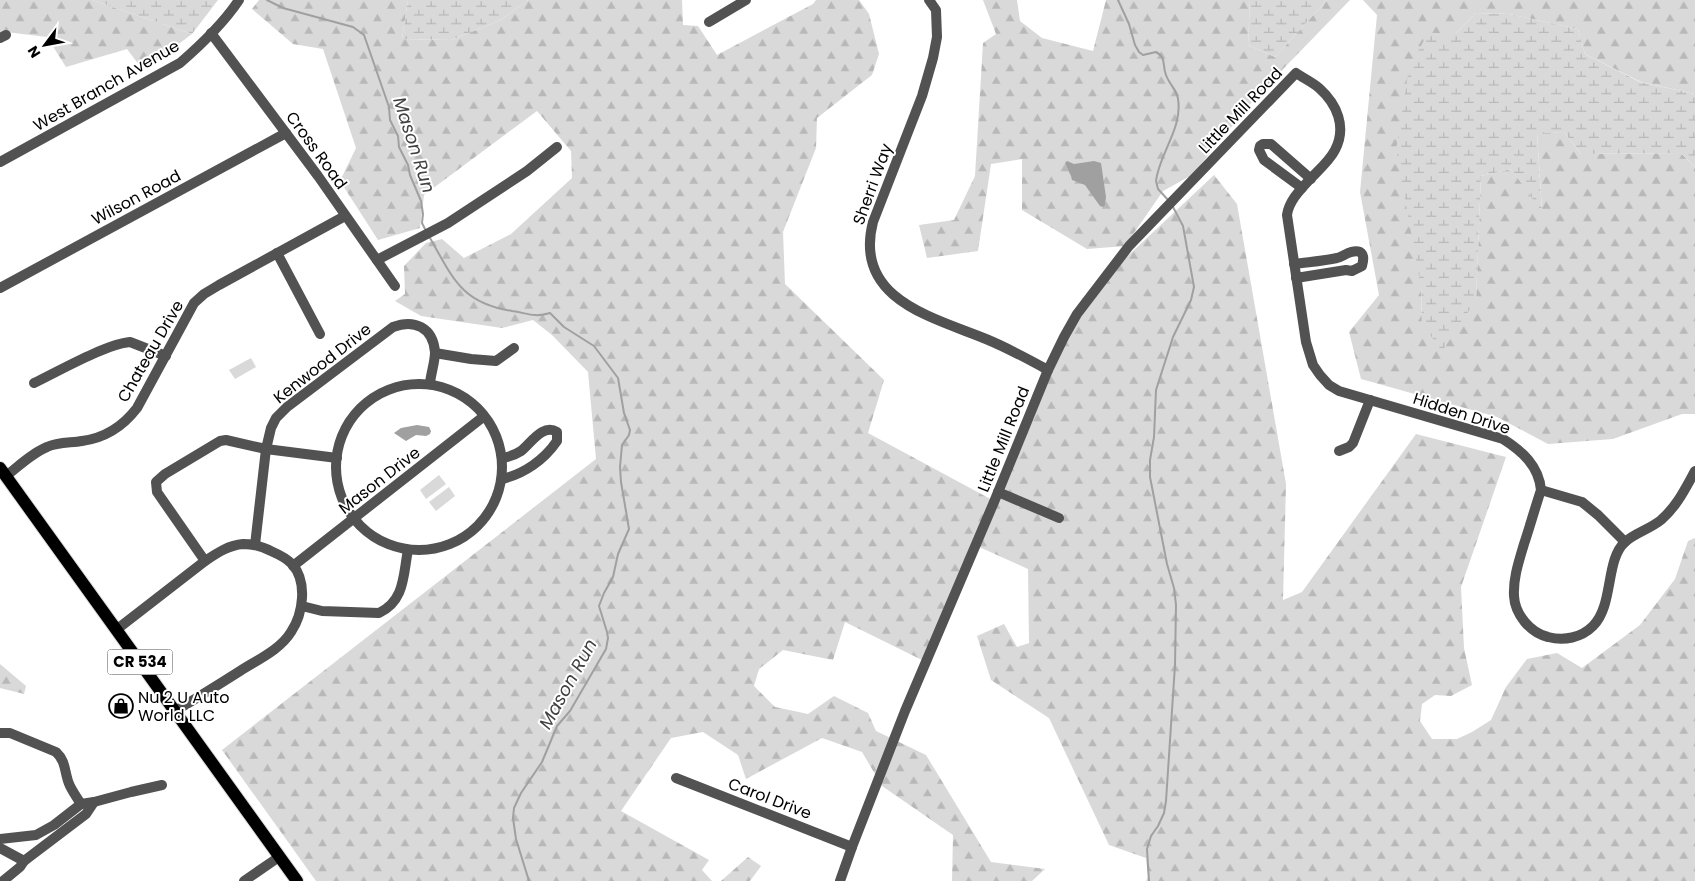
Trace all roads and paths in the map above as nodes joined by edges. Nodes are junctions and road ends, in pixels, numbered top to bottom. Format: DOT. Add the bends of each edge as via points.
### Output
graph roads {
  1 [pos="239,0"];
  2 [pos="746,0"];
  3 [pos="929,0"];
  4 [pos="709,22"];
  5 [pos="212,33"];
  6 [pos="1296,73"];
  7 [pos="286,133"];
  8 [pos="557,147"];
  9 [pos="0,162"];
  10 [pos="1310,179"];
  11 [pos="1302,188"];
  12 [pos="345,216"];
  13 [pos="277,253"];
  14 [pos="377,260"];
  15 [pos="1294,264"];
  16 [pos="1296,278"];
  17 [pos="395,286"];
  18 [pos="0,288"];
  19 [pos="320,334"];
  20 [pos="514,348"];
  21 [pos="435,353"];
  22 [pos="166,356"];
  23 [pos="1048,370"];
  24 [pos="34,383"];
  25 [pos="430,383"];
  26 [pos="1370,400"];
  27 [pos="483,417"];
  28 [pos="266,449"];
  29 [pos="1339,451"];
  30 [pos="337,458"];
  31 [pos="502,458"];
  32 [pos="1695,471"];
  33 [pos="3,472"];
  34 [pos="502,479"];
  35 [pos="1541,490"];
  36 [pos="998,492"];
  37 [pos="1059,518"];
  38 [pos="353,520"];
  39 [pos="1625,542"];
  40 [pos="255,545"];
  41 [pos="408,550"];
  42 [pos="205,561"];
  43 [pos="293,566"];
  44 [pos="302,606"];
  45 [pos="116,630"];
  46 [pos="175,711"];
  47 [pos="0,733"];
  48 [pos="676,778"];
  49 [pos="162,785"];
  50 [pos="94,802"];
  51 [pos="81,804"];
  52 [pos="0,839"];
  53 [pos="852,847"];
  54 [pos="0,848"];
  55 [pos="279,857"];
  56 [pos="24,861"];
  57 [pos="3,881"];
  58 [pos="244,881"];
  59 [pos="297,881"];
  60 [pos="840,881"];
  1 -- 5 [label="street, West Branch Avenue"];
  2 -- 4 [label="street"];
  3 -- 23 [label="street, Sherri Way" via="936,10 937,37 933,58 922,96 873,222 869,238 873,266 882,284 908,306 1000,344"];
  5 -- 7 [label="street, Cross Road"];
  5 -- 9 [label="street, West Branch Avenue" via="180,63"];
  6 -- 10 [label="street, Hidden Drive" via="1317,86 1330,100 1340,123 1334,152"];
  6 -- 23 [label="street, Little Mill Road" via="1130,246 1077,314"];
  7 -- 12 [label="street, Cross Road"];
  7 -- 18 [label="street, Wilson Road"];
  8 -- 14 [label="street" via="527,171 448,223"];
  10 -- 11 [label="street, Hidden Drive"];
  10 -- 11 [label="street" via="1272,144 1260,146 1264,160"];
  11 -- 15 [label="street, Hidden Drive" via="1288,208 1287,215"];
  12 -- 13 [label="street, Chateau Drive"];
  12 -- 14 [label="street, Cross Road"];
  13 -- 19 [label="street"];
  13 -- 22 [label="street, Chateau Drive" via="218,285 194,303"];
  14 -- 17 [label="street, Cross Road"];
  15 -- 16 [label="street, Hidden Drive"];
  15 -- 16 [label="street" via="1339,258 1354,252 1360,252 1364,261 1352,272 1346,270"];
  16 -- 26 [label="street, Hidden Drive" via="1313,365 1338,391"];
  20 -- 21 [label="street" via="496,361"];
  21 -- 25 [label="street"];
  21 -- 28 [label="street, Kenwood Drive" via="425,329 411,323 393,327 287,407 271,428"];
  22 -- 24 [label="street" via="126,343 101,351"];
  22 -- 33 [label="street, Chateau Drive" via="127,421 114,430 85,441 46,447"];
  23 -- 36 [label="street, Little Mill Road"];
  25 -- 27 [label="street" via="470,400"];
  25 -- 30 [label="street" via="407,383 369,400 345,428"];
  26 -- 29 [label="street" via="1353,443"];
  26 -- 35 [label="street, Hidden Drive" via="1503,439 1531,462"];
  27 -- 31 [label="street" via="498,438"];
  27 -- 38 [label="street, Mason Drive"];
  28 -- 30 [label="street"];
  28 -- 40 [label="street, Kenwood Drive"];
  28 -- 42 [label="street" via="220,441 156,482 157,492"];
  30 -- 38 [label="street" via="337,482"];
  31 -- 34 [label="street"];
  31 -- 34 [label="street" via="512,456 544,431 557,432 557,441 539,460 516,476"];
  32 -- 39 [label="street" via="1680,498 1660,520"];
  33 -- 45 [label="main road, CR 534"];
  34 -- 41 [label="street" via="492,508 476,528 442,547"];
  35 -- 39 [label="street" via="1582,502"];
  35 -- 39 [label="street" via="1515,575 1514,597 1521,616 1533,630 1545,636 1565,639 1592,627 1602,614 1615,562"];
  36 -- 37 [label="street"];
  36 -- 53 [label="street, Little Mill Road" via="905,711"];
  38 -- 41 [label="street" via="387,543"];
  38 -- 43 [label="street, Mason Drive"];
  40 -- 42 [label="street" via="232,546"];
  40 -- 43 [label="street" via="284,557"];
  41 -- 44 [label="street" via="400,592 396,601 380,614 322,611"];
  42 -- 45 [label="street"];
  43 -- 44 [label="street" via="302,591"];
  44 -- 46 [label="street" via="290,634 273,651"];
  45 -- 46 [label="main road, CR 534"];
  46 -- 55 [label="main road, CR 534"];
  47 -- 51 [label="street" via="10,733 61,756 69,785"];
  48 -- 53 [label="street, Carol Drive"];
  49 -- 50 [label="street"];
  50 -- 51 [label="street"];
  50 -- 56 [label="street" via="86,814"];
  51 -- 52 [label="street" via="36,835"];
  53 -- 60 [label="street, Little Mill Road"];
  54 -- 56 [label="street"];
  55 -- 58 [label="street"];
  55 -- 59 [label="main road, CR 534"];
  56 -- 57 [label="street"];
}
